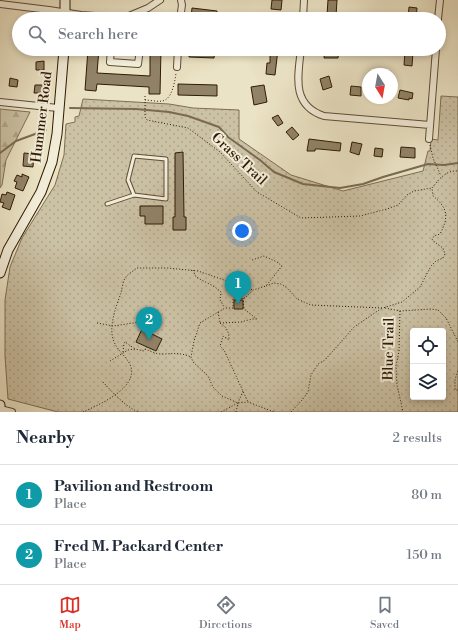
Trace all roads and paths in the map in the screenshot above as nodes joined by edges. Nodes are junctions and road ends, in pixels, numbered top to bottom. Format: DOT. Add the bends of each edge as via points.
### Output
graph roads {
  1 [pos="65,0"];
  2 [pos="160,0"];
  3 [pos="181,0"];
  4 [pos="304,0"];
  5 [pos="440,0"];
  6 [pos="0,4"];
  7 [pos="43,12"];
  8 [pos="65,12"];
  9 [pos="139,12"];
  10 [pos="181,12"];
  11 [pos="303,12"];
  12 [pos="439,12"];
  13 [pos="64,56"];
  14 [pos="110,56"];
  15 [pos="139,56"];
  16 [pos="178,56"];
  17 [pos="300,56"];
  18 [pos="435,56"];
  19 [pos="177,67"];
  20 [pos="145,96"];
  21 [pos="144,100"];
  22 [pos="0,102"];
  23 [pos="58,108"];
  24 [pos="430,125"];
  25 [pos="429,139"];
  26 [pos="458,171"];
  27 [pos="441,176"];
  28 [pos="432,188"];
  29 [pos="134,195"];
  30 [pos="107,204"];
  31 [pos="252,260"];
  32 [pos="193,270"];
  33 [pos="0,274"];
  34 [pos="230,282"];
  35 [pos="266,286"];
  36 [pos="252,290"];
  37 [pos="239,297"];
  38 [pos="243,298"];
  39 [pos="225,308"];
  40 [pos="383,308"];
  41 [pos="400,311"];
  42 [pos="218,312"];
  43 [pos="153,321"];
  44 [pos="97,323"];
  45 [pos="220,323"];
  46 [pos="112,326"];
  47 [pos="458,342"];
  48 [pos="147,347"];
  49 [pos="135,349"];
  50 [pos="145,349"];
  51 [pos="122,353"];
  52 [pos="191,357"];
  53 [pos="110,361"];
  54 [pos="458,371"];
  55 [pos="104,382"];
  56 [pos="243,390"];
  57 [pos="458,390"];
  58 [pos="115,394"];
  59 [pos="248,402"];
  60 [pos="238,403"];
  61 [pos="0,405"];
  62 [pos="0,409"];
  63 [pos="0,412"];
  64 [pos="12,412"];
  65 [pos="83,412"];
  66 [pos="138,412"];
  67 [pos="221,412"];
  68 [pos="236,412"];
  69 [pos="274,412"];
  70 [pos="290,412"];
  71 [pos="403,412"];
  1 -- 8 [label="main road"];
  2 -- 9 [label="street"];
  3 -- 10 [label="street"];
  4 -- 11 [label="street"];
  5 -- 12 [label="street"];
  6 -- 7 [label="street"];
  13 -- 23 [label="main road, Hummer Road"];
  14 -- 15 [label="street" via="110,62 138,64"];
  16 -- 19 [label="street"];
  17 -- 24 [label="street" via="298,87 302,100 312,111 324,116"];
  18 -- 24 [label="street"];
  19 -- 21 [label="path" via="173,88 167,99"];
  20 -- 21 [label="path"];
  21 -- 28 [label="path, Grass Trail" via="147,120 188,128 220,152 257,192 301,218 360,216 398,205 414,191"];
  22 -- 23 [label="street"];
  23 -- 33 [label="main road, Hummer Road" via="55,148 47,177 8,250"];
  24 -- 25 [label="street"];
  25 -- 27 [label="path" via="433,158"];
  26 -- 27 [label="path"];
  27 -- 28 [label="path"];
  28 -- 40 [label="path" via="433,196 441,202 446,216 440,234 432,240 443,248 445,254 431,266 420,287 402,302"];
  29 -- 29 [label="lane" via="128,180 134,156 166,159 166,199"];
  29 -- 30 [label="lane"];
  31 -- 35 [label="path" via="264,256 282,266"];
  32 -- 34 [label="path"];
  32 -- 39 [label="path" via="196,277 221,292 220,300"];
  32 -- 46 [label="path" via="137,268 125,278 114,310"];
  34 -- 36 [label="path"];
  34 -- 37 [label="path"];
  35 -- 36 [label="path"];
  35 -- 40 [label="path" via="281,284 288,288 297,300 311,305"];
  36 -- 38 [label="path"];
  37 -- 38 [label="path"];
  37 -- 39 [label="path" via="233,299 233,308"];
  38 -- 45 [label="path" via="244,308 257,320"];
  39 -- 42 [label="path"];
  40 -- 41 [label="path"];
  40 -- 70 [label="path" via="354,327 325,360 318,364 310,375 308,392"];
  41 -- 47 [label="path" via="438,310 446,319"];
  41 -- 71 [label="path, Blue Trail" via="396,366"];
  42 -- 45 [label="path"];
  42 -- 52 [label="path" via="200,323"];
  43 -- 46 [label="path"];
  44 -- 46 [label="path"];
  45 -- 56 [label="path" via="229,333 229,340 223,336 220,346"];
  46 -- 51 [label="path" via="114,343"];
  48 -- 50 [label="path"];
  49 -- 50 [label="path"];
  49 -- 51 [label="path"];
  49 -- 51 [label="path" via="125,342"];
  50 -- 52 [label="path" via="160,354 177,353"];
  51 -- 53 [label="path"];
  51 -- 58 [label="path" via="131,368 130,377 127,385"];
  52 -- 60 [label="path" via="222,396"];
  54 -- 57 [label="path" via="455,379"];
  55 -- 58 [label="path"];
  56 -- 59 [label="path"];
  56 -- 60 [label="path"];
  58 -- 65 [label="path"];
  58 -- 66 [label="path"];
  59 -- 60 [label="path"];
  59 -- 69 [label="path"];
  60 -- 67 [label="path"];
  60 -- 68 [label="path"];
  61 -- 62 [label="main road"];
  62 -- 63 [label="main road"];
  62 -- 64 [label="street"];
}
